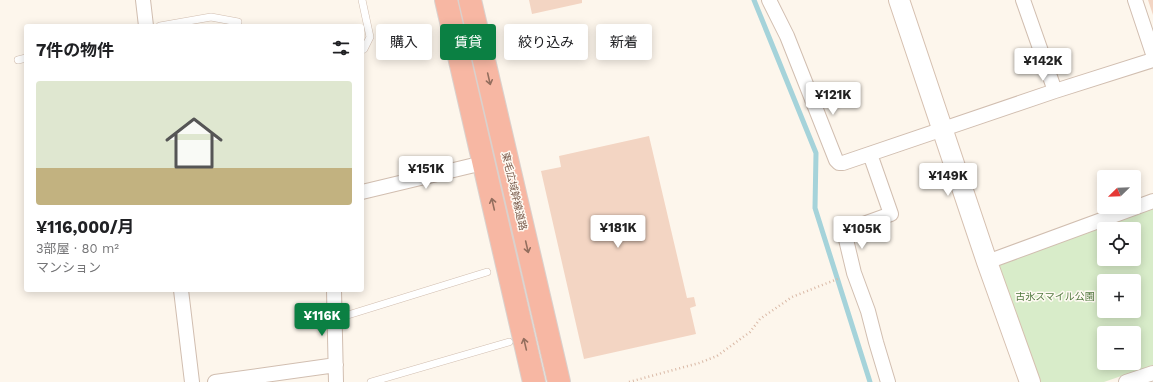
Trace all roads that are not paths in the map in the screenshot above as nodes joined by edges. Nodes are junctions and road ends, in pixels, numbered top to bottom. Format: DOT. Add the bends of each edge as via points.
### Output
graph roads {
  1 [pos="143,0"];
  2 [pos="362,0"];
  3 [pos="446,0"];
  4 [pos="470,0"];
  5 [pos="769,0"];
  6 [pos="899,0"];
  7 [pos="1023,0"];
  8 [pos="1135,0"];
  9 [pos="238,22"];
  10 [pos="146,24"];
  11 [pos="171,24"];
  12 [pos="364,49"];
  13 [pos="1153,54"];
  14 [pos="24,58"];
  15 [pos="18,60"];
  16 [pos="1153,60"];
  17 [pos="1055,91"];
  18 [pos="942,130"];
  19 [pos="870,154"];
  20 [pos="483,163"];
  21 [pos="364,192"];
  22 [pos="1153,201"];
  23 [pos="987,262"];
  24 [pos="488,272"];
  25 [pos="181,292"];
  26 [pos="334,292"];
  27 [pos="335,320"];
  28 [pos="509,342"];
  29 [pos="336,365"];
  30 [pos="1153,373"];
  31 [pos="192,382"];
  32 [pos="215,382"];
  33 [pos="336,382"];
  34 [pos="371,382"];
  35 [pos="534,382"];
  36 [pos="559,382"];
  37 [pos="888,382"];
  38 [pos="1030,382"];
  39 [pos="1126,382"];
  1 -- 10 [label="street"];
  2 -- 12 [label="lane" via="370,37"];
  3 -- 20 [label="highway"];
  4 -- 36 [label="highway, 東毛広域幹線道路, one-way"];
  5 -- 19 [label="street" via="787,36 836,160 843,163"];
  6 -- 18 [label="street"];
  7 -- 17 [label="street"];
  8 -- 13 [label="street"];
  9 -- 11 [label="lane" via="211,17"];
  14 -- 15 [label="lane"];
  16 -- 17 [label="street"];
  17 -- 18 [label="street"];
  18 -- 19 [label="street"];
  18 -- 23 [label="street"];
  19 -- 37 [label="street" via="891,214 844,231 854,273 868,311"];
  20 -- 21 [label="street"];
  35 -- 20 [label="highway, one-way"];
  22 -- 23 [label="street"];
  23 -- 38 [label="street"];
  24 -- 27 [label="lane"];
  25 -- 31 [label="street"];
  26 -- 27 [label="street"];
  27 -- 29 [label="street"];
  28 -- 34 [label="lane"];
  29 -- 32 [label="street"];
  29 -- 33 [label="street"];
  30 -- 39 [label="street"];
}
